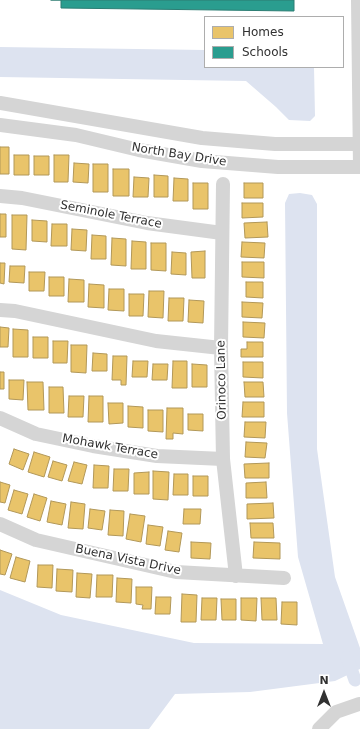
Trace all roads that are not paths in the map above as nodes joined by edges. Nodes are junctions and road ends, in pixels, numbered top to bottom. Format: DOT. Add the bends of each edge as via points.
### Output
graph roads {
  1 [pos="358,0"];
  2 [pos="0,103"];
  3 [pos="0,125"];
  4 [pos="181,134"];
  5 [pos="360,144"];
  6 [pos="178,157"];
  7 [pos="360,167"];
  8 [pos="223,184"];
  9 [pos="0,196"];
  10 [pos="222,233"];
  11 [pos="0,310"];
  12 [pos="221,348"];
  13 [pos="0,418"];
  14 [pos="223,459"];
  15 [pos="0,524"];
  16 [pos="236,576"];
  17 [pos="284,578"];
  18 [pos="359,703"];
  19 [pos="319,729"];
  20 [pos="330,729"];
  1 -- 5 [label="street"];
  2 -- 4 [label="street, North Bay Drive"];
  3 -- 6 [label="street, North Bay Drive" via="76,135"];
  4 -- 5 [label="street, North Bay Drive" via="275,144"];
  4 -- 6 [label="street"];
  5 -- 7 [label="street"];
  6 -- 7 [label="street, North Bay Drive" via="278,167"];
  8 -- 10 [label="street, Orinoco Lane"];
  9 -- 10 [label="street, Seminole Terrace" via="22,198 147,224"];
  10 -- 12 [label="street, Orinoco Lane"];
  11 -- 12 [label="street" via="156,341"];
  12 -- 14 [label="street, Orinoco Lane"];
  13 -- 14 [label="street, Mohawk Terrace" via="36,434 93,446 157,456"];
  14 -- 16 [label="street, Orinoco Lane"];
  15 -- 16 [label="street, Buena Vista Drive" via="36,540 176,572"];
  16 -- 17 [label="street, Buena Vista Drive"];
  18 -- 19 [label="street" via="336,712"];
  18 -- 20 [label="street"];
}
